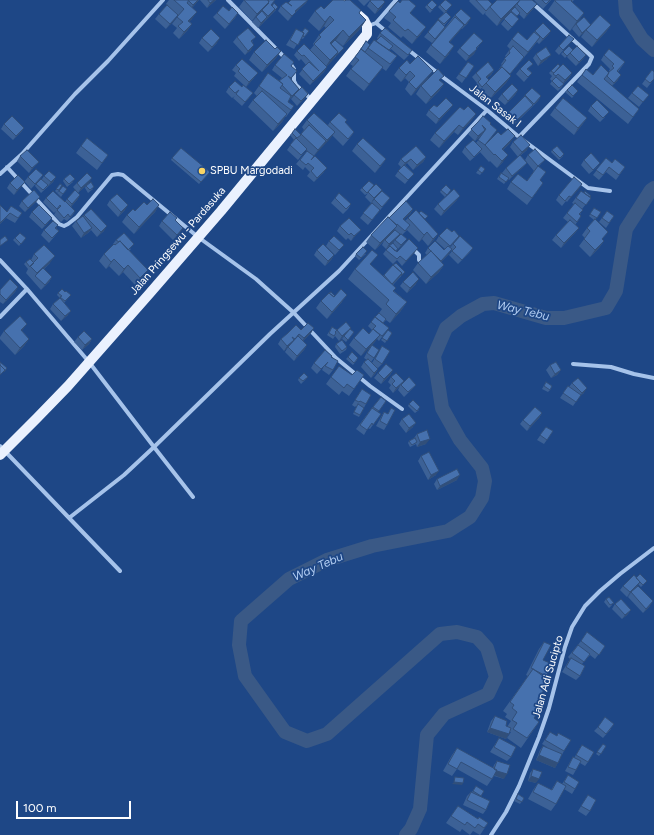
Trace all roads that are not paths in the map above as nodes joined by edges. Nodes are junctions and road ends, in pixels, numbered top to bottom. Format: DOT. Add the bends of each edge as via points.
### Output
graph roads {
  1 [pos="163,0"];
  2 [pos="228,0"];
  3 [pos="340,0"];
  4 [pos="396,0"];
  5 [pos="529,0"];
  6 [pos="372,24"];
  7 [pos="393,38"];
  8 [pos="405,47"];
  9 [pos="312,100"];
  10 [pos="487,110"];
  11 [pos="519,137"];
  12 [pos="7,167"];
  13 [pos="0,174"];
  14 [pos="610,191"];
  15 [pos="383,222"];
  16 [pos="388,227"];
  17 [pos="198,237"];
  18 [pos="410,246"];
  19 [pos="0,260"];
  20 [pos="419,260"];
  21 [pos="27,290"];
  22 [pos="294,313"];
  23 [pos="0,318"];
  24 [pos="89,362"];
  25 [pos="573,364"];
  26 [pos="654,378"];
  27 [pos="402,409"];
  28 [pos="154,447"];
  29 [pos="1,451"];
  30 [pos="193,496"];
  31 [pos="69,518"];
  32 [pos="654,548"];
  33 [pos="120,572"];
  34 [pos="491,835"];
  1 -- 12 [label="street" via="108,62"];
  2 -- 9 [label="street" via="290,63 294,68 296,85"];
  3 -- 6 [label="main road"];
  4 -- 6 [label="street"];
  5 -- 11 [label="street" via="592,57"];
  6 -- 7 [label="street"];
  6 -- 9 [label="main road, Jalan Pringsewu - Pardasuka" via="363,40"];
  8 -- 10 [label="street, Jalan Sasak I"];
  9 -- 17 [label="main road, Jalan Pringsewu - Pardasuka"];
  10 -- 11 [label="street, Jalan Sasak I"];
  10 -- 15 [label="street"];
  11 -- 14 [label="street, Jalan Sasak I" via="588,188"];
  12 -- 13 [label="street"];
  12 -- 17 [label="street" via="59,224 64,226 77,217 112,175 118,174 123,175"];
  15 -- 16 [label="street"];
  15 -- 22 [label="street" via="339,271"];
  17 -- 22 [label="street" via="256,279"];
  17 -- 24 [label="main road, Jalan Pringsewu - Pardasuka"];
  18 -- 20 [label="street" via="419,255"];
  19 -- 21 [label="street"];
  21 -- 23 [label="street"];
  21 -- 24 [label="street"];
  22 -- 27 [label="street" via="336,358"];
  22 -- 28 [label="street"];
  24 -- 28 [label="street"];
  24 -- 29 [label="main road, Jalan Pringsewu - Pardasuka" via="37,418"];
  25 -- 26 [label="street" via="611,367"];
  28 -- 30 [label="street"];
  28 -- 31 [label="street" via="124,475"];
  29 -- 31 [label="street"];
  31 -- 33 [label="street"];
  32 -- 34 [label="street, Jalan Adi Sucipto" via="600,591 585,606 572,627 539,737 519,786"];
}
